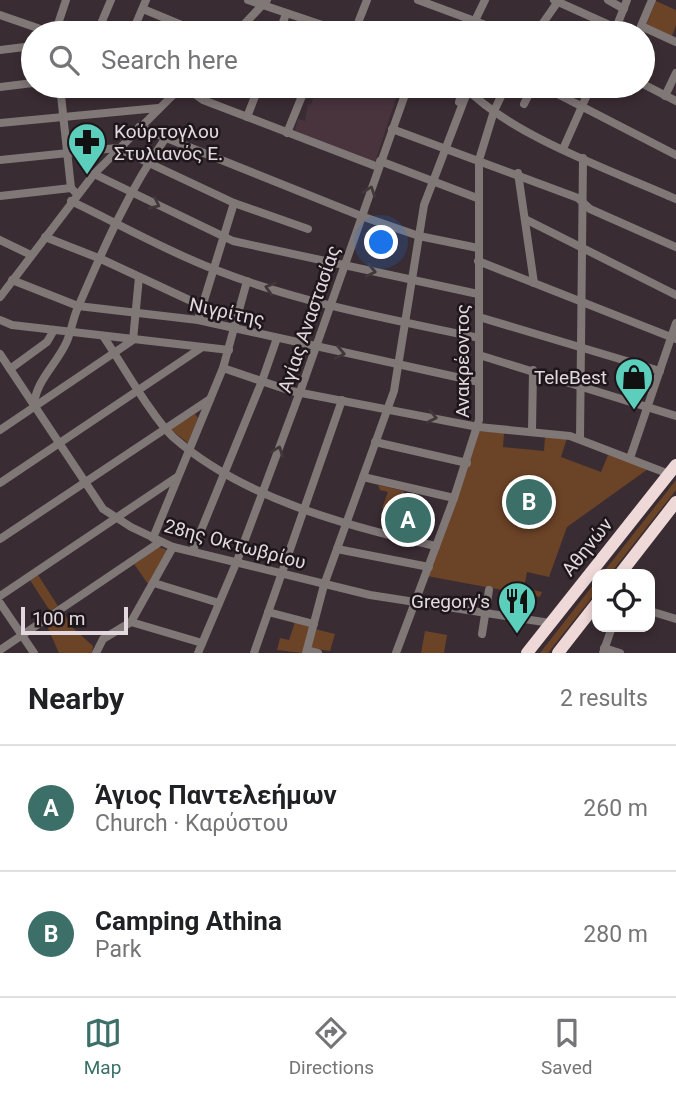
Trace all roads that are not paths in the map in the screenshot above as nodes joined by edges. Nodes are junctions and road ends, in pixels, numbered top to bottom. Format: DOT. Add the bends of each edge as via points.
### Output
graph roads {
  1 [pos="66,0"];
  2 [pos="111,0"];
  3 [pos="248,0"];
  4 [pos="367,0"];
  5 [pos="418,0"];
  6 [pos="485,0"];
  7 [pos="608,0"];
  8 [pos="652,0"];
  9 [pos="557,1"];
  10 [pos="265,3"];
  11 [pos="144,4"];
  12 [pos="625,4"];
  13 [pos="286,13"];
  14 [pos="0,15"];
  15 [pos="58,21"];
  16 [pos="102,21"];
  17 [pos="137,21"];
  18 [pos="177,21"];
  19 [pos="248,21"];
  20 [pos="283,21"];
  21 [pos="305,21"];
  22 [pos="359,21"];
  23 [pos="475,21"];
  24 [pos="544,21"];
  25 [pos="596,21"];
  26 [pos="619,21"];
  27 [pos="643,21"];
  28 [pos="21,22"];
  29 [pos="655,33"];
  30 [pos="676,43"];
  31 [pos="21,47"];
  32 [pos="0,50"];
  33 [pos="676,73"];
  34 [pos="21,84"];
  35 [pos="0,87"];
  36 [pos="655,91"];
  37 [pos="665,96"];
  38 [pos="61,98"];
  39 [pos="169,98"];
  40 [pos="200,98"];
  41 [pos="254,98"];
  42 [pos="301,98"];
  43 [pos="405,98"];
  44 [pos="407,98"];
  45 [pos="460,98"];
  46 [pos="462,98"];
  47 [pos="478,98"];
  48 [pos="500,98"];
  49 [pos="527,98"];
  50 [pos="566,98"];
  51 [pos="586,98"];
  52 [pos="676,101"];
  53 [pos="524,104"];
  54 [pos="582,106"];
  55 [pos="158,108"];
  56 [pos="494,111"];
  57 [pos="63,116"];
  58 [pos="247,117"];
  59 [pos="0,123"];
  60 [pos="139,127"];
  61 [pos="392,130"];
  62 [pos="288,133"];
  63 [pos="165,139"];
  64 [pos="443,146"];
  65 [pos="117,148"];
  66 [pos="563,149"];
  67 [pos="68,152"];
  68 [pos="676,155"];
  69 [pos="583,158"];
  70 [pos="0,160"];
  71 [pos="479,160"];
  72 [pos="149,163"];
  73 [pos="379,164"];
  74 [pos="518,173"];
  75 [pos="94,174"];
  76 [pos="433,181"];
  77 [pos="73,194"];
  78 [pos="134,194"];
  79 [pos="0,196"];
  80 [pos="477,198"];
  81 [pos="676,199"];
  82 [pos="234,203"];
  83 [pos="584,203"];
  84 [pos="360,216"];
  85 [pos="525,219"];
  86 [pos="118,223"];
  87 [pos="308,229"];
  88 [pos="419,236"];
  89 [pos="45,237"];
  90 [pos="223,237"];
  91 [pos="0,240"];
  92 [pos="583,247"];
  93 [pos="676,247"];
  94 [pos="478,248"];
  95 [pos="31,255"];
  96 [pos="100,259"];
  97 [pos="478,261"];
  98 [pos="344,266"];
  99 [pos="214,270"];
  100 [pos="139,277"];
  101 [pos="12,280"];
  102 [pos="412,280"];
  103 [pos="247,281"];
  104 [pos="534,283"];
  105 [pos="478,295"];
  106 [pos="676,295"];
  107 [pos="0,297"];
  108 [pos="583,303"];
  109 [pos="78,306"];
  110 [pos="202,306"];
  111 [pos="330,307"];
  112 [pos="136,313"];
  113 [pos="479,317"];
  114 [pos="0,320"];
  115 [pos="198,320"];
  116 [pos="406,323"];
  117 [pos="676,323"];
  118 [pos="236,329"];
  119 [pos="54,330"];
  120 [pos="71,332"];
  121 [pos="103,336"];
  122 [pos="674,337"];
  123 [pos="276,338"];
  124 [pos="479,338"];
  125 [pos="133,340"];
  126 [pos="201,348"];
  127 [pos="316,348"];
  128 [pos="582,348"];
  129 [pos="229,350"];
  130 [pos="114,352"];
  131 [pos="0,354"];
  132 [pos="479,355"];
  133 [pos="399,365"];
  134 [pos="223,368"];
  135 [pos="10,369"];
  136 [pos="533,370"];
  137 [pos="660,371"];
  138 [pos="262,381"];
  139 [pos="479,382"];
  140 [pos="581,386"];
  141 [pos="139,389"];
  142 [pos="300,392"];
  143 [pos="210,399"];
  144 [pos="342,400"];
  145 [pos="647,406"];
  146 [pos="34,407"];
  147 [pos="387,408"];
  148 [pos="676,416"];
  149 [pos="478,427"];
  150 [pos="165,428"];
  151 [pos="0,430"];
  152 [pos="532,431"];
  153 [pos="580,439"];
  154 [pos="375,442"];
  155 [pos="59,443"];
  156 [pos="189,449"];
  157 [pos="630,458"];
  158 [pos="467,463"];
  159 [pos="673,469"];
  160 [pos="225,472"];
  161 [pos="177,477"];
  162 [pos="363,477"];
  163 [pos="85,482"];
  164 [pos="0,483"];
  165 [pos="262,492"];
  166 [pos="454,498"];
  167 [pos="676,502"];
  168 [pos="305,508"];
  169 [pos="114,519"];
  170 [pos="345,525"];
  171 [pos="0,539"];
  172 [pos="156,540"];
  173 [pos="436,546"];
  174 [pos="173,547"];
  175 [pos="337,549"];
  176 [pos="193,550"];
  177 [pos="237,561"];
  178 [pos="429,566"];
  179 [pos="624,569"];
  180 [pos="281,573"];
  181 [pos="154,583"];
  182 [pos="324,584"];
  183 [pos="489,590"];
  184 [pos="0,596"];
  185 [pos="0,603"];
  186 [pos="219,603"];
  187 [pos="417,603"];
  188 [pos="592,609"];
  189 [pos="268,612"];
  190 [pos="485,613"];
  191 [pos="655,613"];
  192 [pos="676,619"];
  193 [pos="131,622"];
  194 [pos="550,623"];
  195 [pos="314,624"];
  196 [pos="610,632"];
  197 [pos="482,634"];
  198 [pos="22,636"];
  199 [pos="202,643"];
  200 [pos="0,650"];
  201 [pos="604,651"];
  202 [pos="254,652"];
  203 [pos="306,652"];
  204 [pos="34,653"];
  205 [pos="96,653"];
  206 [pos="198,653"];
  207 [pos="264,653"];
  208 [pos="318,653"];
  209 [pos="396,653"];
  210 [pos="527,653"];
  211 [pos="558,653"];
  212 [pos="620,653"];
  1 -- 15 [label="street"];
  2 -- 16 [label="street"];
  3 -- 10 [label="street"];
  4 -- 22 [label="street"];
  5 -- 23 [label="street"];
  6 -- 23 [label="street"];
  7 -- 12 [label="street"];
  8 -- 27 [label="street"];
  9 -- 24 [label="street"];
  9 -- 25 [label="street"];
  10 -- 13 [label="street"];
  10 -- 19 [label="street"];
  11 -- 17 [label="street"];
  11 -- 18 [label="street"];
  12 -- 26 [label="street"];
  13 -- 20 [label="street"];
  13 -- 21 [label="street"];
  14 -- 28 [label="street"];
  29 -- 30 [label="street"];
  31 -- 32 [label="street"];
  33 -- 37 [label="street"];
  34 -- 35 [label="street"];
  36 -- 37 [label="street"];
  37 -- 52 [label="street"];
  38 -- 57 [label="street"];
  39 -- 55 [label="street"];
  40 -- 58 [label="street"];
  41 -- 58 [label="street"];
  42 -- 62 [label="street"];
  43 -- 61 [label="street, Αγίας Αναστασίας"];
  44 -- 64 [label="street" via="399,126"];
  45 -- 64 [label="street"];
  46 -- 64 [label="street"];
  47 -- 56 [label="street"];
  48 -- 56 [label="street, Ανακρέοντος"];
  49 -- 53 [label="street"];
  50 -- 54 [label="street"];
  51 -- 54 [label="street"];
  54 -- 66 [label="street"];
  54 -- 68 [label="street"];
  55 -- 57 [label="street"];
  55 -- 60 [label="street"];
  56 -- 66 [label="street"];
  56 -- 71 [label="street, Ανακρέοντος"];
  57 -- 59 [label="street"];
  57 -- 67 [label="street"];
  58 -- 62 [label="street"];
  60 -- 63 [label="street"];
  60 -- 65 [label="street"];
  61 -- 64 [label="street"];
  61 -- 73 [label="street, Αγίας Αναστασίας"];
  62 -- 73 [label="street"];
  63 -- 72 [label="street"];
  63 -- 84 [label="street"];
  64 -- 71 [label="street"];
  64 -- 76 [label="street"];
  65 -- 67 [label="street"];
  65 -- 72 [label="street"];
  65 -- 75 [label="street"];
  66 -- 69 [label="street"];
  67 -- 70 [label="street"];
  67 -- 77 [label="street"];
  69 -- 81 [label="street"];
  69 -- 83 [label="street"];
  71 -- 74 [label="street"];
  71 -- 80 [label="street, Ανακρέοντος"];
  72 -- 78 [label="street"];
  72 -- 82 [label="street"];
  73 -- 76 [label="street"];
  84 -- 73 [label="street, Αγίας Αναστασίας, one-way"];
  74 -- 83 [label="street"];
  74 -- 85 [label="street"];
  75 -- 77 [label="street"];
  75 -- 78 [label="street"];
  76 -- 80 [label="street"];
  76 -- 88 [label="street"];
  77 -- 79 [label="street"];
  77 -- 86 [label="street"];
  77 -- 89 [label="street"];
  78 -- 86 [label="street"];
  78 -- 90 [label="street, one-way"];
  80 -- 94 [label="street, Ανακρέοντος"];
  82 -- 87 [label="street"];
  82 -- 90 [label="street"];
  83 -- 92 [label="street"];
  83 -- 93 [label="street"];
  84 -- 88 [label="street"];
  84 -- 98 [label="street, Αγίας Αναστασίας"];
  85 -- 92 [label="street"];
  85 -- 104 [label="street"];
  86 -- 96 [label="street"];
  86 -- 99 [label="street"];
  88 -- 94 [label="street"];
  88 -- 102 [label="street"];
  89 -- 95 [label="street"];
  89 -- 96 [label="street"];
  90 -- 98 [label="street"];
  90 -- 99 [label="street"];
  91 -- 95 [label="street"];
  92 -- 106 [label="street"];
  92 -- 108 [label="street"];
  94 -- 97 [label="street, Ανακρέοντος"];
  95 -- 101 [label="street"];
  96 -- 100 [label="street"];
  96 -- 109 [label="street"];
  97 -- 104 [label="street"];
  97 -- 105 [label="street, Ανακρέοντος"];
  98 -- 102 [label="street, one-way"];
  98 -- 111 [label="street, Αγίας Αναστασίας"];
  99 -- 103 [label="street"];
  99 -- 110 [label="street"];
  100 -- 110 [label="street"];
  100 -- 112 [label="street"];
  101 -- 107 [label="street"];
  101 -- 109 [label="street, Νιγρίτης"];
  102 -- 105 [label="street"];
  102 -- 116 [label="street"];
  111 -- 103 [label="street, one-way"];
  103 -- 118 [label="street"];
  104 -- 108 [label="street"];
  105 -- 113 [label="street, Ανακρέοντος"];
  108 -- 122 [label="street"];
  108 -- 128 [label="street"];
  109 -- 112 [label="street, Νιγρίτης"];
  109 -- 120 [label="street"];
  110 -- 115 [label="street"];
  111 -- 116 [label="street"];
  111 -- 127 [label="street, Αγίας Αναστασίας"];
  112 -- 115 [label="street, Νιγρίτης"];
  112 -- 125 [label="street"];
  113 -- 124 [label="street, Ανακρέοντος"];
  113 -- 128 [label="street"];
  114 -- 119 [label="street"];
  115 -- 118 [label="street, Νιγρίτης"];
  116 -- 124 [label="street"];
  116 -- 133 [label="street"];
  117 -- 122 [label="street"];
  118 -- 123 [label="street, Νιγρίτης"];
  118 -- 129 [label="street"];
  119 -- 120 [label="street"];
  119 -- 135 [label="street" via="47,342"];
  120 -- 121 [label="street"];
  120 -- 146 [label="street" via="34,396"];
  121 -- 125 [label="street"];
  121 -- 130 [label="street"];
  122 -- 137 [label="street"];
  123 -- 127 [label="street, Νιγρίτης"];
  123 -- 138 [label="street"];
  124 -- 132 [label="street, Ανακρέοντος"];
  125 -- 126 [label="street"];
  125 -- 130 [label="street"];
  126 -- 129 [label="street"];
  126 -- 141 [label="street"];
  127 -- 133 [label="street, Νιγρίτης, one-way"];
  127 -- 142 [label="street, Αγίας Αναστασίας"];
  128 -- 137 [label="street"];
  128 -- 140 [label="street"];
  129 -- 134 [label="street"];
  130 -- 141 [label="street"];
  130 -- 146 [label="street"];
  131 -- 135 [label="street, 28ης Οκτωβρίου"];
  132 -- 136 [label="street"];
  132 -- 139 [label="street, Ανακρέοντος"];
  133 -- 139 [label="street, Νιγρίτης"];
  133 -- 147 [label="street"];
  134 -- 138 [label="street"];
  134 -- 143 [label="street"];
  135 -- 146 [label="street, 28ης Οκτωβρίου"];
  136 -- 140 [label="street"];
  136 -- 152 [label="street"];
  137 -- 145 [label="street"];
  138 -- 142 [label="street"];
  138 -- 160 [label="street"];
  139 -- 149 [label="street, Ανακρέοντος"];
  140 -- 145 [label="street"];
  140 -- 153 [label="street"];
  141 -- 150 [label="street"];
  141 -- 155 [label="street"];
  142 -- 144 [label="street"];
  165 -- 142 [label="street, Αγίας Αναστασίας, one-way"];
  143 -- 150 [label="street"];
  143 -- 156 [label="street"];
  144 -- 147 [label="street"];
  144 -- 168 [label="street"];
  145 -- 148 [label="street"];
  145 -- 157 [label="street"];
  146 -- 151 [label="street"];
  146 -- 155 [label="street, 28ης Οκτωβρίου"];
  147 -- 149 [label="street, one-way"];
  147 -- 154 [label="street"];
  149 -- 152 [label="street"];
  149 -- 158 [label="street, Ανακρέοντος"];
  150 -- 156 [label="street"];
  150 -- 163 [label="street"];
  152 -- 153 [label="street"];
  153 -- 157 [label="street"];
  154 -- 158 [label="street"];
  154 -- 162 [label="street"];
  155 -- 163 [label="street, 28ης Οκτωβρίου"];
  155 -- 164 [label="street"];
  156 -- 160 [label="street"];
  156 -- 161 [label="street"];
  157 -- 159 [label="street"];
  158 -- 166 [label="street, Ανακρέοντος"];
  159 -- 194 [label="highway, Αθηνών"];
  160 -- 165 [label="street"];
  160 -- 176 [label="street"];
  161 -- 169 [label="street"];
  161 -- 172 [label="street"];
  162 -- 166 [label="street"];
  162 -- 170 [label="street"];
  163 -- 169 [label="street, 28ης Οκτωβρίου"];
  163 -- 171 [label="street"];
  165 -- 168 [label="street"];
  165 -- 177 [label="street, Αγίας Αναστασίας"];
  166 -- 173 [label="street, Ανακρέοντος"];
  167 -- 179 [label="highway"];
  168 -- 170 [label="street"];
  168 -- 180 [label="street"];
  169 -- 172 [label="street, 28ης Οκτωβρίου"];
  169 -- 184 [label="street"];
  170 -- 173 [label="street"];
  170 -- 175 [label="street"];
  172 -- 174 [label="street, 28ης Οκτωβρίου"];
  172 -- 198 [label="street"];
  173 -- 178 [label="street, Ανακρέοντος"];
  174 -- 176 [label="street, 28ης Οκτωβρίου"];
  174 -- 181 [label="street"];
  175 -- 178 [label="street"];
  175 -- 182 [label="street"];
  176 -- 177 [label="street, 28ης Οκτωβρίου"];
  177 -- 180 [label="street, 28ης Οκτωβρίου"];
  177 -- 186 [label="street, Αγίας Αναστασίας"];
  178 -- 187 [label="street, Ανακρέοντος"];
  180 -- 182 [label="street, 28ης Οκτωβρίου"];
  180 -- 189 [label="street"];
  181 -- 186 [label="street"];
  181 -- 193 [label="street"];
  182 -- 187 [label="street, 28ης Οκτωβρίου"];
  182 -- 195 [label="street"];
  183 -- 190 [label="street"];
  185 -- 198 [label="street"];
  186 -- 199 [label="street, Αγίας Αναστασίας"];
  187 -- 190 [label="street, 28ης Οκτωβρίου"];
  187 -- 209 [label="street, Ανακρέοντος"];
  188 -- 211 [label="highway"];
  189 -- 195 [label="street"];
  189 -- 202 [label="street"];
  190 -- 194 [label="street, 28ης Οκτωβρίου"];
  190 -- 197 [label="street"];
  191 -- 192 [label="street"];
  193 -- 199 [label="street"];
  193 -- 205 [label="street" via="103,639"];
  194 -- 210 [label="highway, Αθηνών"];
  195 -- 203 [label="street"];
  196 -- 201 [label="street"];
  198 -- 200 [label="street"];
  198 -- 204 [label="street"];
  199 -- 206 [label="street, Αγίας Αναστασίας"];
  201 -- 212 [label="street"];
  202 -- 207 [label="street"];
  203 -- 208 [label="street"];
}
